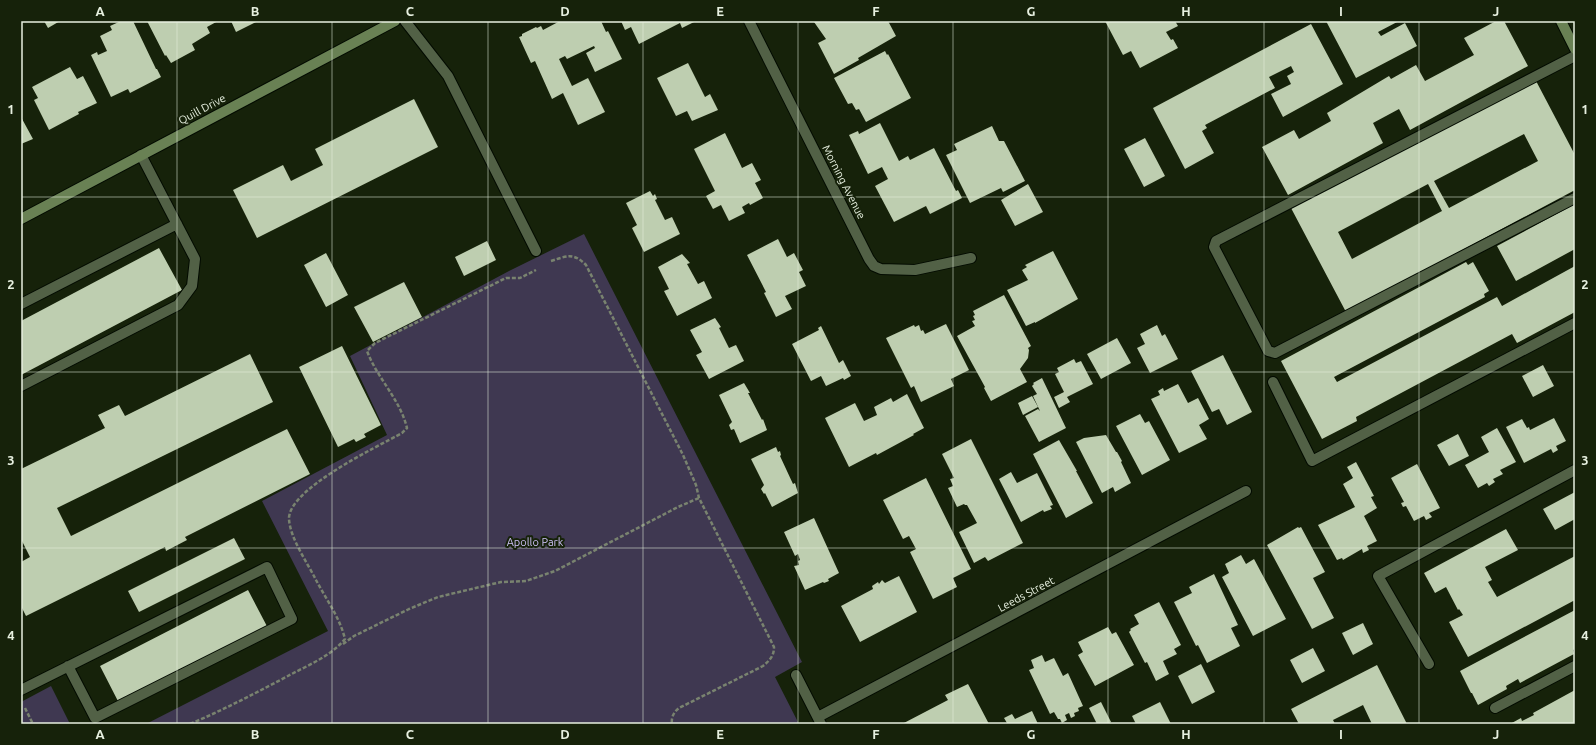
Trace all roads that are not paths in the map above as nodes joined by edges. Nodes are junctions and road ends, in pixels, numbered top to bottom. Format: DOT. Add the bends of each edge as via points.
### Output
graph roads {
  1 [pos="395,21"];
  2 [pos="405,21"];
  3 [pos="749,21"];
  4 [pos="1561,21"];
  5 [pos="1575,50"];
  6 [pos="1575,56"];
  7 [pos="141,155"];
  8 [pos="1575,198"];
  9 [pos="21,219"];
  10 [pos="177,224"];
  11 [pos="536,251"];
  12 [pos="970,258"];
  13 [pos="21,304"];
  14 [pos="1575,323"];
  15 [pos="1273,382"];
  16 [pos="21,386"];
  17 [pos="1575,470"];
  18 [pos="1246,491"];
  19 [pos="1429,664"];
  20 [pos="68,666"];
  21 [pos="1575,666"];
  22 [pos="796,675"];
  23 [pos="21,690"];
  24 [pos="1495,708"];
  25 [pos="819,721"];
  1 -- 7 [label="street, Quill Drive"];
  2 -- 11 [label="street" via="448,76"];
  3 -- 12 [label="street, Morning Avenue" via="874,266 881,269 915,270"];
  4 -- 5 [label="street"];
  6 -- 8 [label="street" via="1216,241 1214,247 1268,351 1275,354"];
  7 -- 9 [label="street, Quill Drive"];
  7 -- 10 [label="street"];
  10 -- 13 [label="street"];
  10 -- 16 [label="street" via="195,259 192,286 178,305"];
  14 -- 15 [label="street" via="1312,461"];
  17 -- 19 [label="street" via="1378,576"];
  18 -- 25 [label="street, Leeds Street"];
  20 -- 20 [label="street" via="267,567 292,619 94,718"];
  20 -- 23 [label="street"];
  21 -- 24 [label="street"];
  22 -- 25 [label="street"];
}
